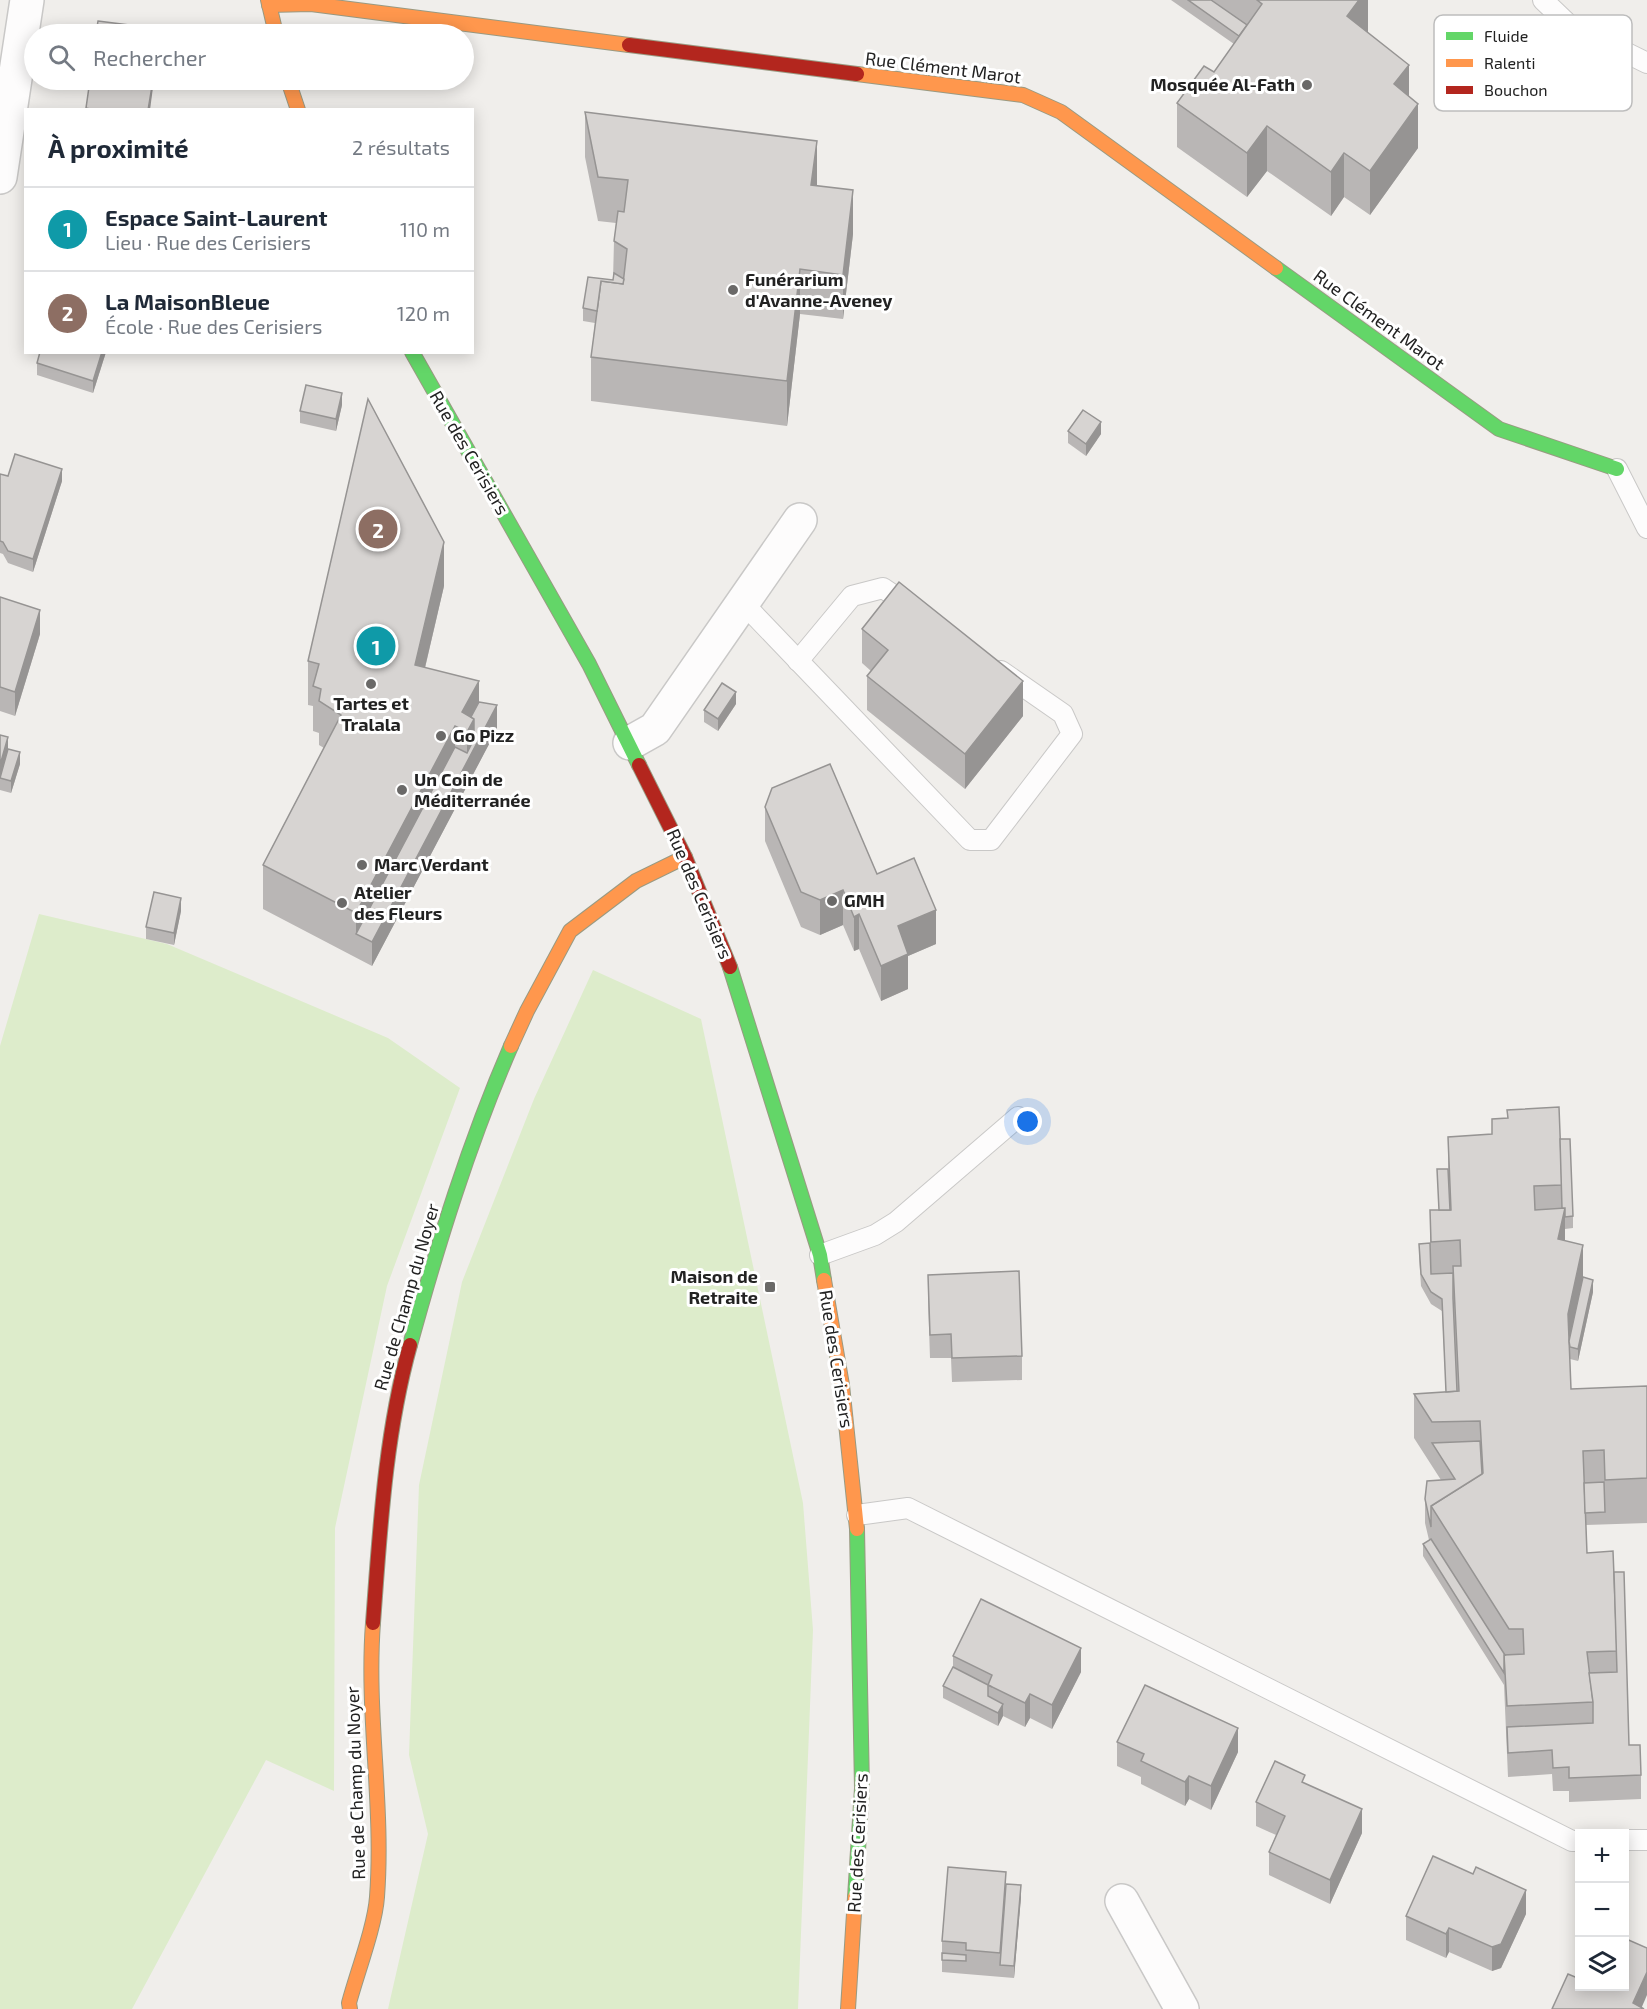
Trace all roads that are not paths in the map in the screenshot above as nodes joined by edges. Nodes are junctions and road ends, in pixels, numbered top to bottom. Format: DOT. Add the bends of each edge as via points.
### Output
graph roads {
  1 [pos="27,0"];
  2 [pos="1543,0"];
  3 [pos="269,3"];
  4 [pos="1559,15"];
  5 [pos="274,24"];
  6 [pos="467,24"];
  7 [pos="474,25"];
  8 [pos="1632,56"];
  9 [pos="1647,63"];
  10 [pos="291,90"];
  11 [pos="297,108"];
  12 [pos="0,177"];
  13 [pos="413,354"];
  14 [pos="1617,469"];
  15 [pos="800,520"];
  16 [pos="1647,528"];
  17 [pos="742,602"];
  18 [pos="931,621"];
  19 [pos="798,661"];
  20 [pos="987,661"];
  21 [pos="630,743"];
  22 [pos="685,857"];
  23 [pos="1017,1117"];
  24 [pos="820,1255"];
  25 [pos="857,1515"];
  26 [pos="1629,1840"];
  27 [pos="1647,1840"];
  28 [pos="1575,1841"];
  29 [pos="1122,1900"];
  30 [pos="350,2009"];
  31 [pos="848,2009"];
  32 [pos="1182,2009"];
  1 -- 12 [label="street"];
  2 -- 4 [label="lane"];
  3 -- 5 [label="street"];
  3 -- 6 [label="street, Rue Clément Marot" via="311,4"];
  7 -- 14 [label="street, Rue Clément Marot" via="1023,95 1061,112 1499,429"];
  8 -- 9 [label="lane"];
  10 -- 11 [label="street"];
  13 -- 21 [label="street, Rue des Cerisiers"];
  14 -- 16 [label="lane"];
  15 -- 17 [label="street"];
  17 -- 19 [label="lane"];
  17 -- 21 [label="street" via="655,729"];
  18 -- 19 [label="lane" via="883,588 852,596"];
  19 -- 20 [label="lane" via="970,840 991,840 1071,734 1063,714"];
  21 -- 22 [label="street, Rue des Cerisiers"];
  22 -- 24 [label="street, Rue des Cerisiers" via="730,967"];
  22 -- 30 [label="street, Rue de Champ du Noyer" via="636,881 570,931 527,1011 490,1095 440,1238 398,1389 380,1526 370,1664 378,1819 377,1899"];
  23 -- 24 [label="lane" via="896,1222"];
  24 -- 25 [label="street, Rue des Cerisiers" via="842,1385"];
  25 -- 28 [label="lane" via="908,1508"];
  25 -- 31 [label="street, Rue des Cerisiers" via="862,1788"];
  26 -- 27 [label="lane"];
  29 -- 32 [label="street"];
}
